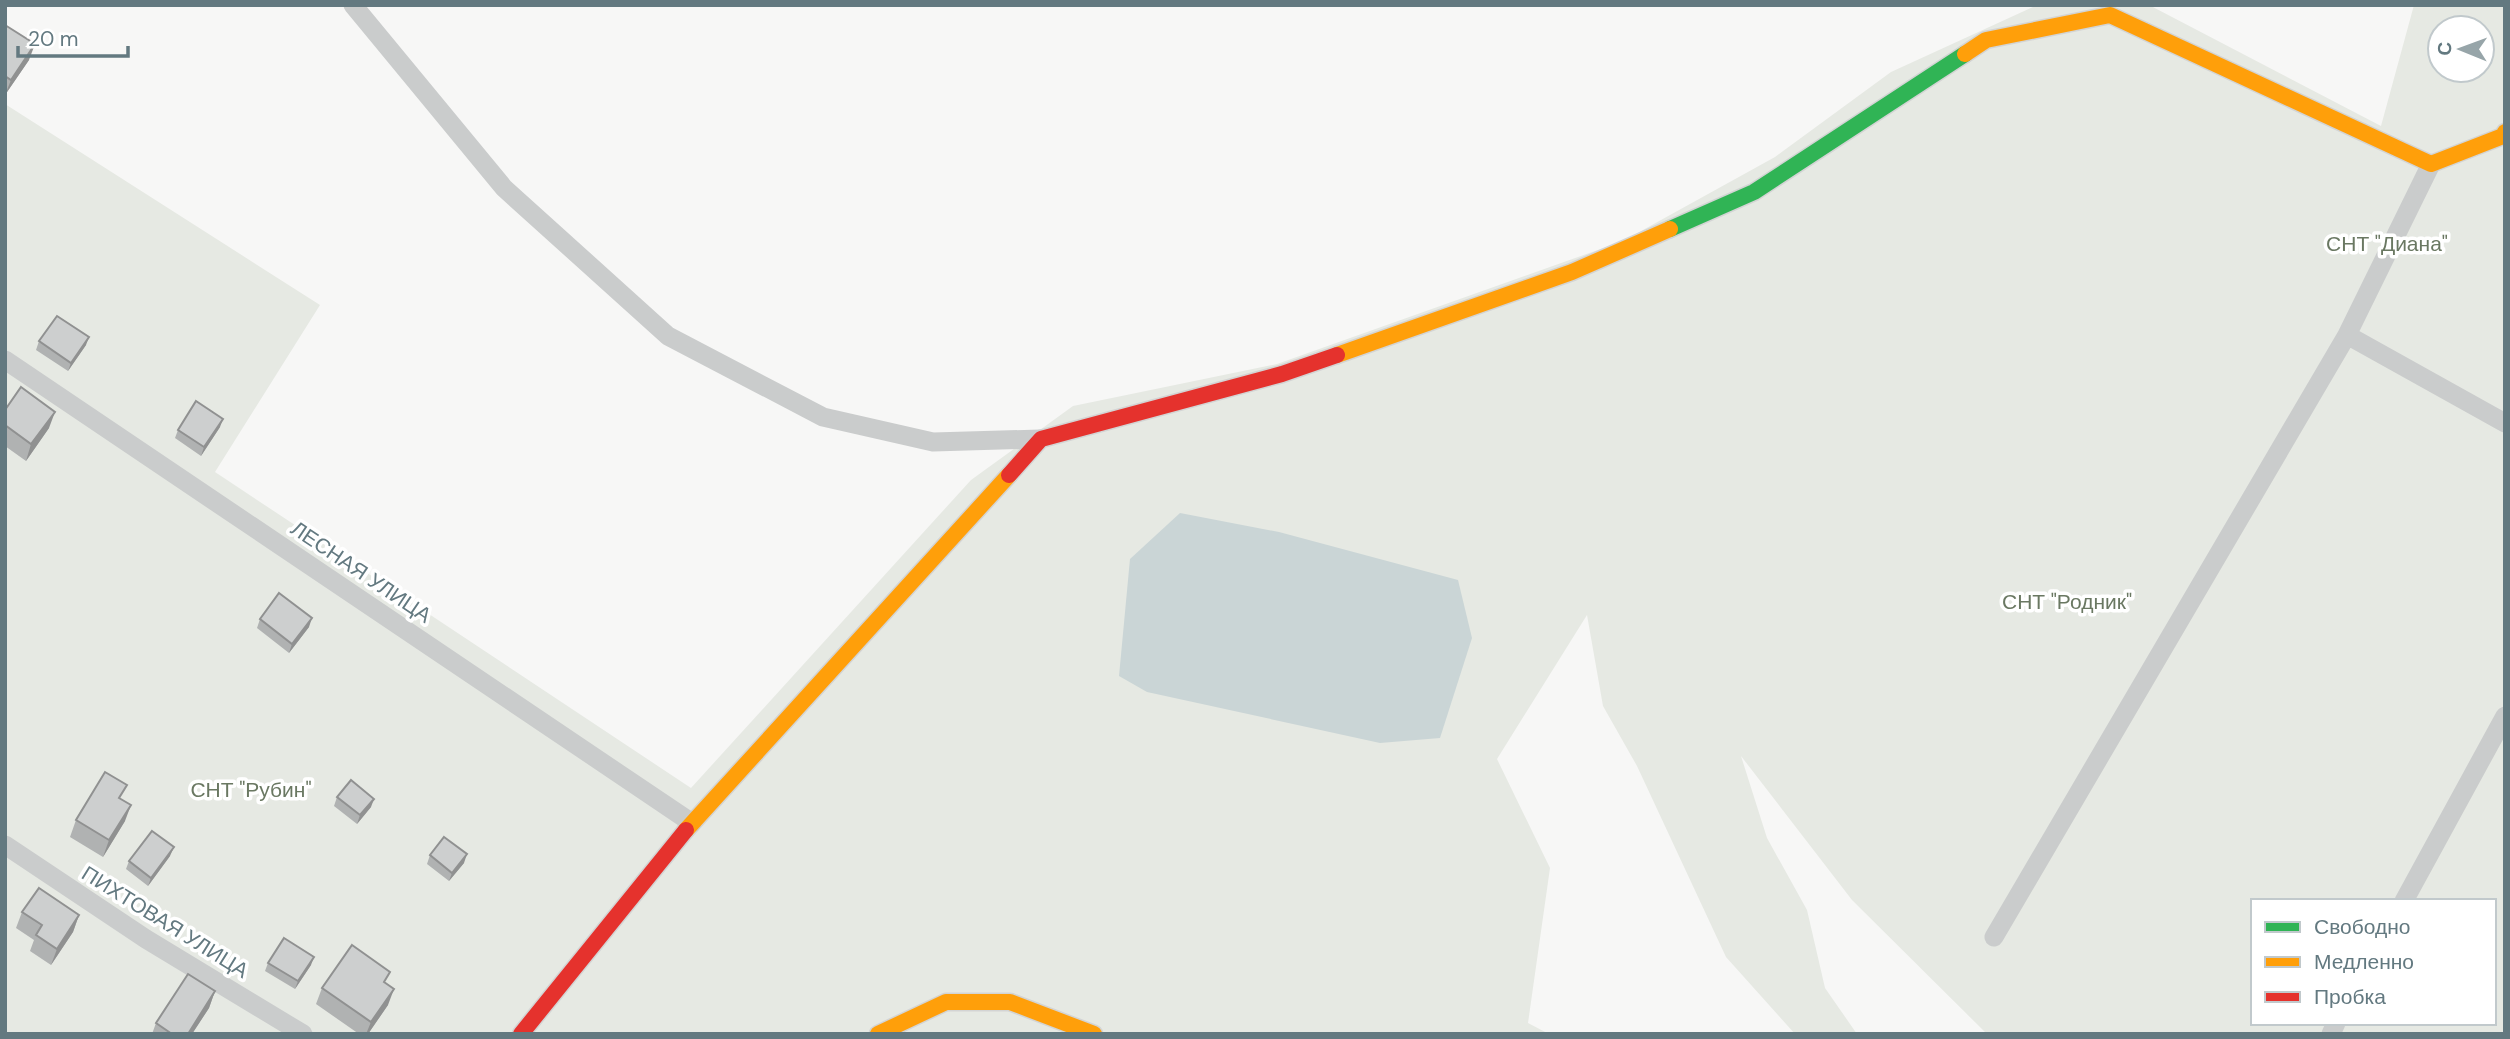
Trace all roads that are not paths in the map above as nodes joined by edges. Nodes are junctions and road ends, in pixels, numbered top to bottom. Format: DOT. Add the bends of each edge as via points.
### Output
graph roads {
  1 [pos="353,5"];
  2 [pos="2504,136"];
  3 [pos="2431,163"];
  4 [pos="2347,335"];
  5 [pos="5,360"];
  6 [pos="2505,422"];
  7 [pos="1041,439"];
  8 [pos="2505,716"];
  9 [pos="692,823"];
  10 [pos="5,845"];
  11 [pos="2404,899"];
  12 [pos="1994,937"];
  13 [pos="303,1034"];
  14 [pos="521,1034"];
  15 [pos="878,1034"];
  16 [pos="1094,1034"];
  1 -- 7 [label="lane" via="504,188 668,336 822,417 933,442"];
  2 -- 3 [label="street"];
  3 -- 4 [label="lane"];
  3 -- 7 [label="street" via="2110,16 1986,40 1754,192 1572,272 1282,374"];
  4 -- 6 [label="lane"];
  4 -- 12 [label="lane"];
  5 -- 9 [label="lane, ЛЕСНАЯ УЛИЦА"];
  7 -- 9 [label="street"];
  8 -- 11 [label="lane"];
  9 -- 14 [label="street"];
  10 -- 13 [label="lane, ПИХТОВАЯ УЛИЦА" via="146,939"];
  15 -- 16 [label="street" via="946,1002 1010,1002"];
}
